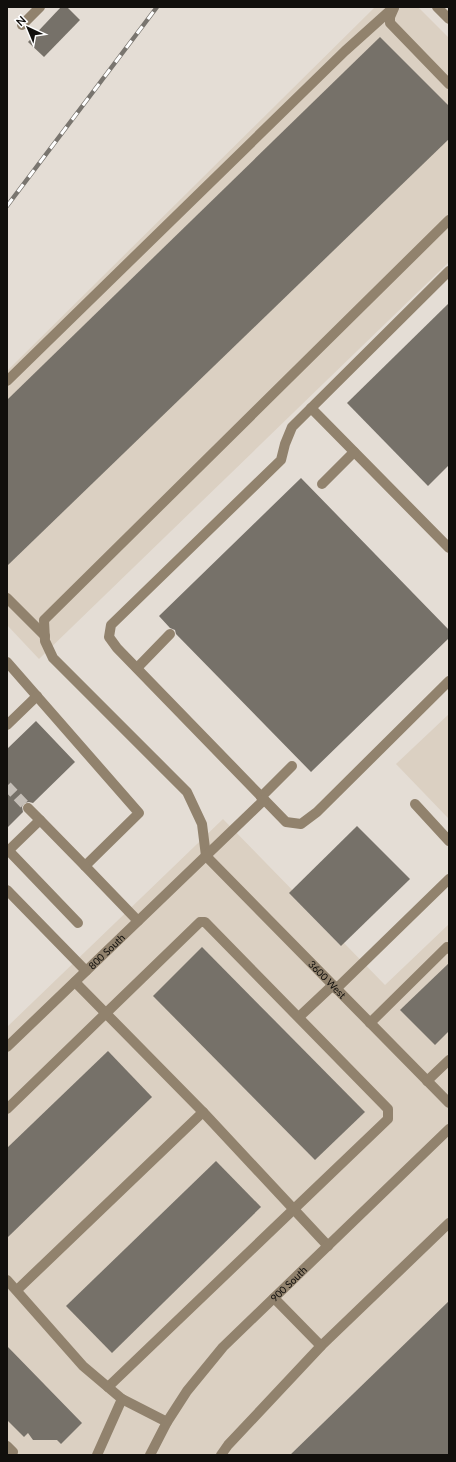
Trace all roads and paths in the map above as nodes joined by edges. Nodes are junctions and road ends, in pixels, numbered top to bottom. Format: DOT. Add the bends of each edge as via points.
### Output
graph roads {
  1 [pos="40,7"];
  2 [pos="394,7"];
  3 [pos="437,7"];
  4 [pos="449,19"];
  5 [pos="22,25"];
  6 [pos="449,84"];
  7 [pos="449,220"];
  8 [pos="449,271"];
  9 [pos="7,381"];
  10 [pos="311,408"];
  11 [pos="354,452"];
  12 [pos="322,484"];
  13 [pos="447,542"];
  14 [pos="7,598"];
  15 [pos="170,634"];
  16 [pos="45,636"];
  17 [pos="7,662"];
  18 [pos="137,668"];
  19 [pos="449,681"];
  20 [pos="37,696"];
  21 [pos="7,725"];
  22 [pos="292,766"];
  23 [pos="262,798"];
  24 [pos="415,804"];
  25 [pos="28,808"];
  26 [pos="40,820"];
  27 [pos="449,841"];
  28 [pos="8,851"];
  29 [pos="206,856"];
  30 [pos="85,866"];
  31 [pos="449,879"];
  32 [pos="7,890"];
  33 [pos="138,921"];
  34 [pos="78,923"];
  35 [pos="449,949"];
  36 [pos="86,971"];
  37 [pos="75,982"];
  38 [pos="335,987"];
  39 [pos="105,1014"];
  40 [pos="299,1017"];
  41 [pos="370,1023"];
  42 [pos="7,1047"];
  43 [pos="449,1060"];
  44 [pos="427,1081"];
  45 [pos="449,1103"];
  46 [pos="7,1109"];
  47 [pos="204,1112"];
  48 [pos="449,1129"];
  49 [pos="294,1209"];
  50 [pos="449,1223"];
  51 [pos="328,1246"];
  52 [pos="7,1280"];
  53 [pos="17,1290"];
  54 [pos="274,1298"];
  55 [pos="321,1346"];
  56 [pos="108,1387"];
  57 [pos="122,1399"];
  58 [pos="167,1422"];
  59 [pos="97,1455"];
  60 [pos="150,1455"];
  61 [pos="221,1455"];
  1 -- 5 [label="street"];
  2 -- 6 [label="street" via="390,23"];
  2 -- 9 [label="street" via="328,67"];
  3 -- 4 [label="street"];
  7 -- 16 [label="street" via="44,620"];
  8 -- 10 [label="street"];
  10 -- 11 [label="street"];
  10 -- 18 [label="street" via="292,427 284,444 281,460 111,625 109,637"];
  11 -- 12 [label="street"];
  11 -- 13 [label="street"];
  14 -- 16 [label="street"];
  15 -- 18 [label="street"];
  16 -- 29 [label="street" via="53,658 187,792 202,824"];
  17 -- 20 [label="street"];
  18 -- 23 [label="street"];
  19 -- 23 [label="street" via="317,812 301,824 286,822"];
  20 -- 21 [label="street"];
  20 -- 30 [label="street" via="139,813"];
  22 -- 23 [label="street, 800 South"];
  23 -- 29 [label="street, 800 South"];
  24 -- 27 [label="street"];
  25 -- 26 [label="street"];
  26 -- 28 [label="street"];
  26 -- 30 [label="street"];
  28 -- 34 [label="street"];
  29 -- 33 [label="street, 800 South"];
  29 -- 38 [label="street, 3600 West"];
  30 -- 33 [label="street"];
  31 -- 38 [label="street"];
  32 -- 36 [label="street"];
  33 -- 36 [label="street, 800 South"];
  35 -- 41 [label="street" via="447,947"];
  36 -- 37 [label="street, 800 South"];
  37 -- 39 [label="street"];
  37 -- 42 [label="street, 800 South"];
  38 -- 40 [label="street"];
  38 -- 41 [label="street, 3600 West"];
  39 -- 40 [label="street" via="200,922 206,922"];
  39 -- 46 [label="street"];
  39 -- 47 [label="street"];
  40 -- 49 [label="street" via="388,1109 388,1119"];
  41 -- 44 [label="street, 3600 West"];
  43 -- 44 [label="street"];
  44 -- 45 [label="street, 3600 West"];
  47 -- 49 [label="street"];
  47 -- 53 [label="street"];
  48 -- 51 [label="street, 900 South"];
  49 -- 51 [label="street"];
  49 -- 56 [label="street"];
  50 -- 55 [label="street"];
  51 -- 54 [label="street, 900 South"];
  52 -- 53 [label="street"];
  53 -- 56 [label="street" via="83,1366"];
  54 -- 55 [label="street"];
  54 -- 58 [label="street, 900 South" via="211,1362 187,1391"];
  55 -- 61 [label="street" via="228,1444"];
  56 -- 57 [label="street"];
  57 -- 58 [label="street"];
  57 -- 59 [label="street"];
  58 -- 60 [label="street, 900 South"];
}
